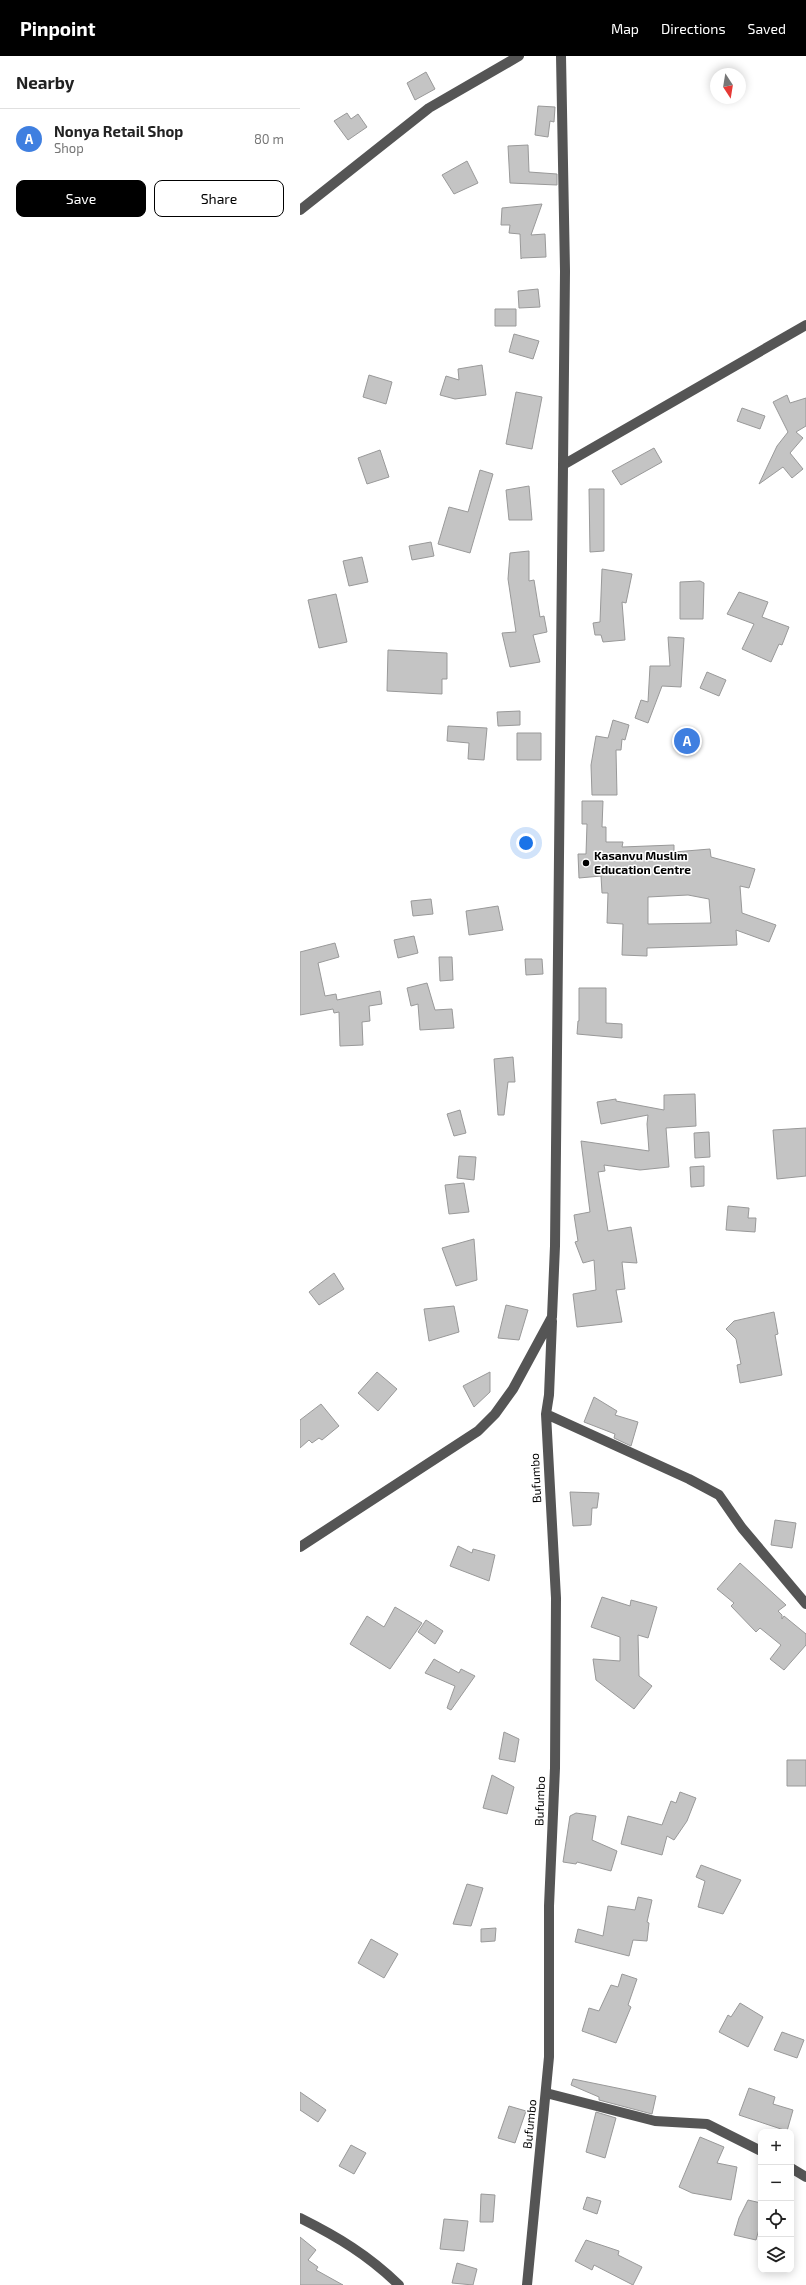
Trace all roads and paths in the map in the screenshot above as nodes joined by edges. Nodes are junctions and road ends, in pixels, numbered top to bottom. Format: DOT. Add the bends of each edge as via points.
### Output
graph roads {
  1 [pos="519,56"];
  2 [pos="561,56"];
  3 [pos="300,210"];
  4 [pos="806,326"];
  5 [pos="562,465"];
  6 [pos="552,1317"];
  7 [pos="546,1414"];
  8 [pos="300,1547"];
  9 [pos="806,1604"];
  10 [pos="546,2093"];
  11 [pos="758,2150"];
  12 [pos="794,2170"];
  13 [pos="806,2176"];
  14 [pos="300,2218"];
  15 [pos="398,2285"];
  16 [pos="527,2285"];
  1 -- 3 [label="street" via="429,108"];
  2 -- 5 [label="street, Bufumbo" via="565,271"];
  4 -- 5 [label="street"];
  5 -- 6 [label="street, Bufumbo" via="555,1246"];
  6 -- 7 [label="street, Bufumbo"];
  6 -- 8 [label="street" via="513,1389 495,1414 478,1431"];
  7 -- 9 [label="street" via="719,1495 742,1528"];
  7 -- 10 [label="street, Bufumbo" via="556,1614 555,1768 549,1906 551,2019"];
  10 -- 11 [label="street" via="655,2121 707,2124"];
  10 -- 16 [label="street, Bufumbo"];
  12 -- 13 [label="street"];
  14 -- 15 [label="street" via="344,2240 370,2259"];
}
